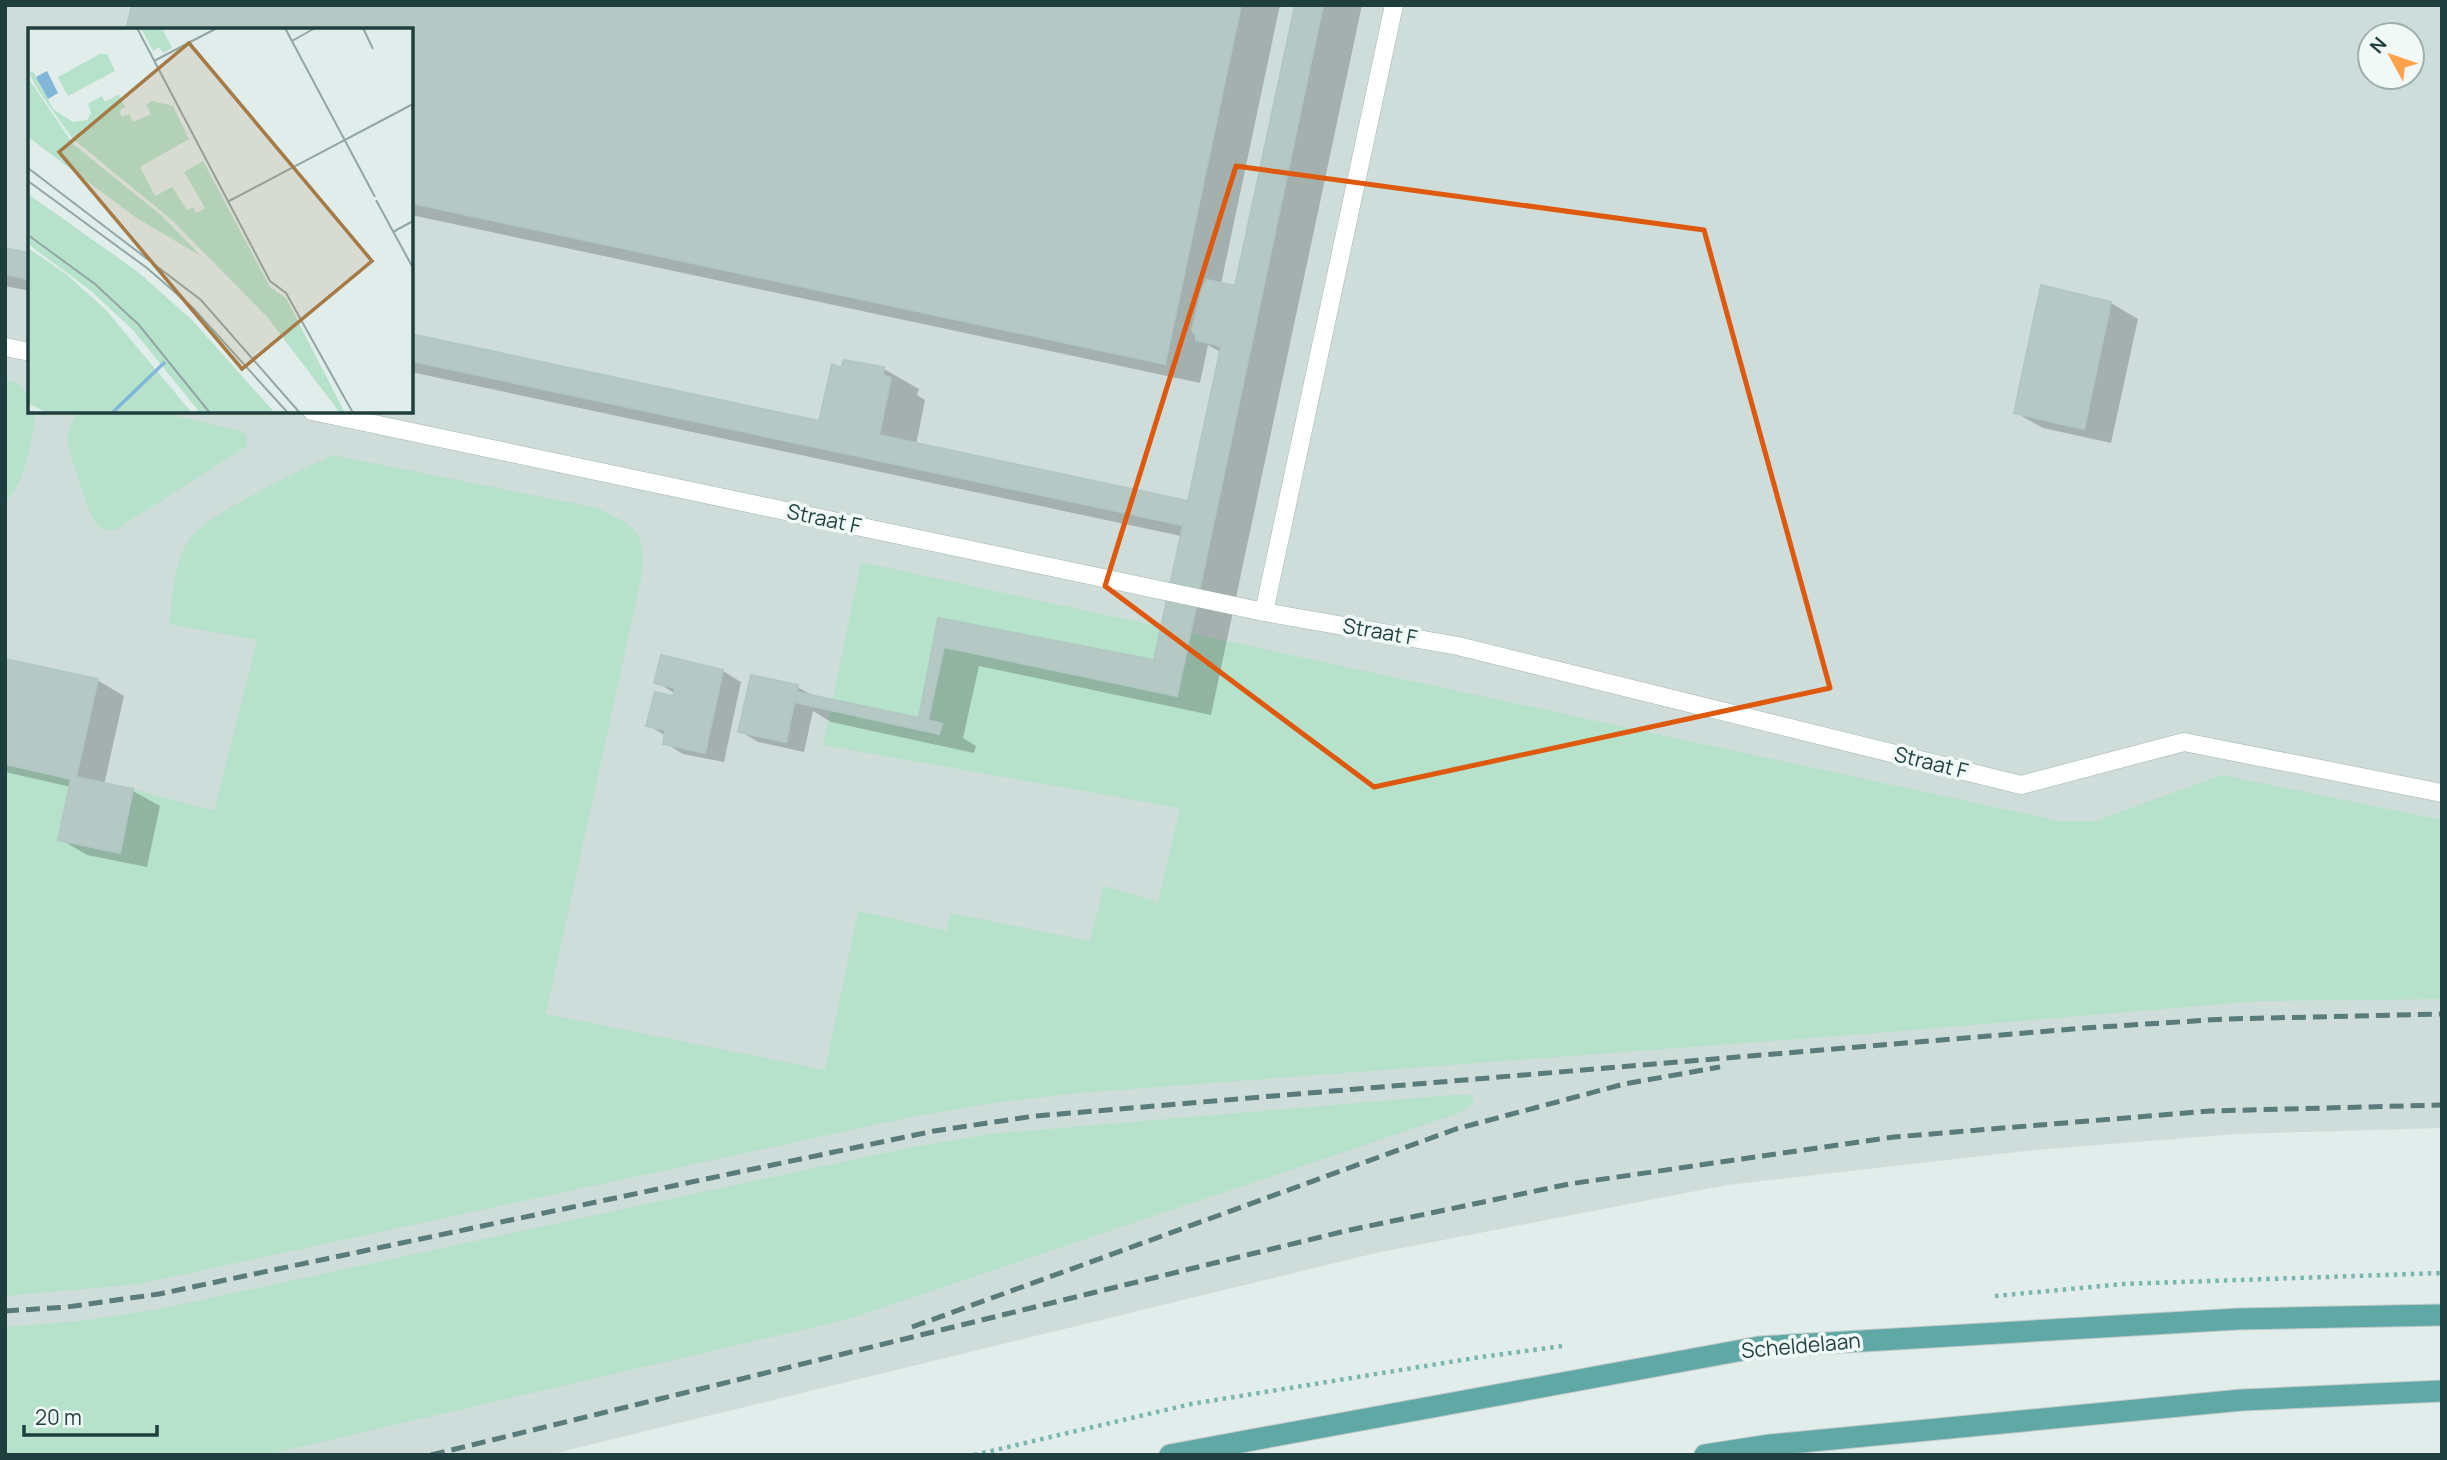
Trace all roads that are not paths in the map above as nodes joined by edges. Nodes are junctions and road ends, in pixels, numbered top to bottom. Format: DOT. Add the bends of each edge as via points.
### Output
graph roads {
  1 [pos="1394,5"];
  2 [pos="5,346"];
  3 [pos="28,352"];
  4 [pos="321,413"];
  5 [pos="1264,612"];
  6 [pos="2442,793"];
  7 [pos="2442,1315"];
  8 [pos="2442,1391"];
  9 [pos="1170,1455"];
  10 [pos="1705,1455"];
  1 -- 5 [label="lane"];
  2 -- 3 [label="lane"];
  4 -- 5 [label="lane, Straat F"];
  5 -- 6 [label="lane, Straat F" via="1458,646 2021,785 2185,742"];
  7 -- 9 [label="main road, Scheldelaan" via="2238,1319 1759,1347"];
  8 -- 10 [label="main road" via="2242,1400"];
}
